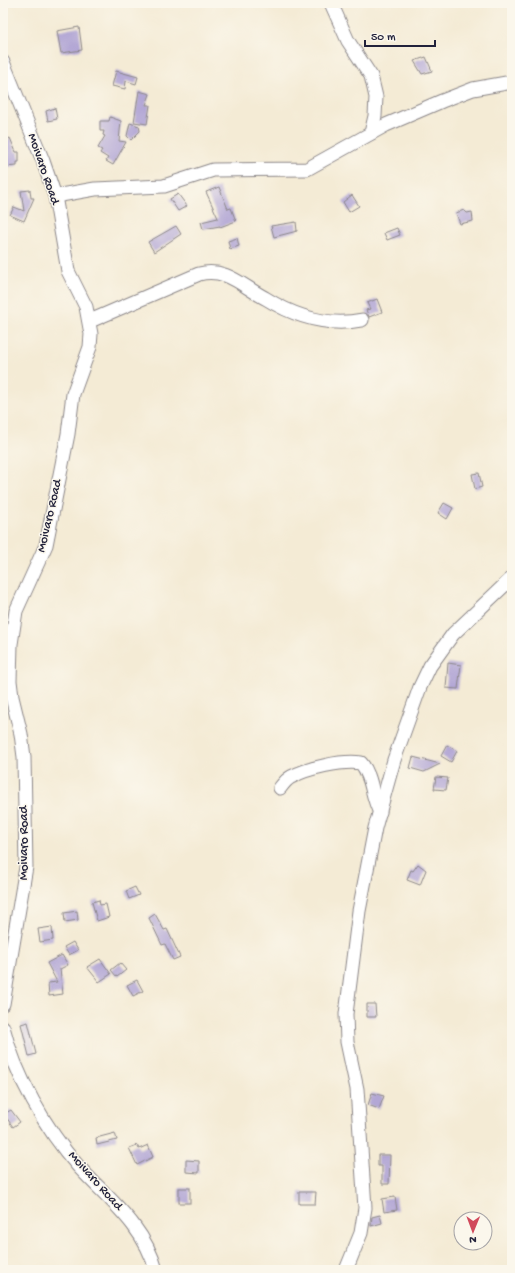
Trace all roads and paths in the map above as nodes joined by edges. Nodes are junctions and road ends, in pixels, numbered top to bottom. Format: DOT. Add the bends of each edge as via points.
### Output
graph roads {
  1 [pos="331,3"];
  2 [pos="3,62"];
  3 [pos="512,82"];
  4 [pos="371,133"];
  5 [pos="55,196"];
  6 [pos="362,320"];
  7 [pos="90,321"];
  8 [pos="512,578"];
  9 [pos="280,788"];
  10 [pos="380,812"];
  11 [pos="3,1004"];
  12 [pos="3,1028"];
  13 [pos="156,1270"];
  14 [pos="346,1270"];
  1 -- 4 [label="street" via="348,41 371,76 376,97"];
  2 -- 5 [label="street, Moivaro Road"];
  3 -- 4 [label="street" via="464,92"];
  4 -- 5 [label="street" via="307,169 213,170 164,186 89,190"];
  5 -- 7 [label="street, Moivaro Road" via="68,270 85,304"];
  6 -- 7 [label="street" via="342,324 305,317 266,299 224,273 214,272 199,274"];
  7 -- 11 [label="street, Moivaro Road" via="90,346 73,394 68,434 48,536 16,611 11,644 10,680 24,757 26,867"];
  8 -- 10 [label="street" via="453,634 430,666 394,760"];
  9 -- 10 [label="street" via="290,777 309,770 341,763 361,763 366,770 375,804"];
  10 -- 14 [label="street" via="359,911 346,1014 346,1042 357,1090 365,1208 361,1233"];
  12 -- 13 [label="street, Moivaro Road" via="18,1071 44,1119 77,1165 140,1233"];
}
